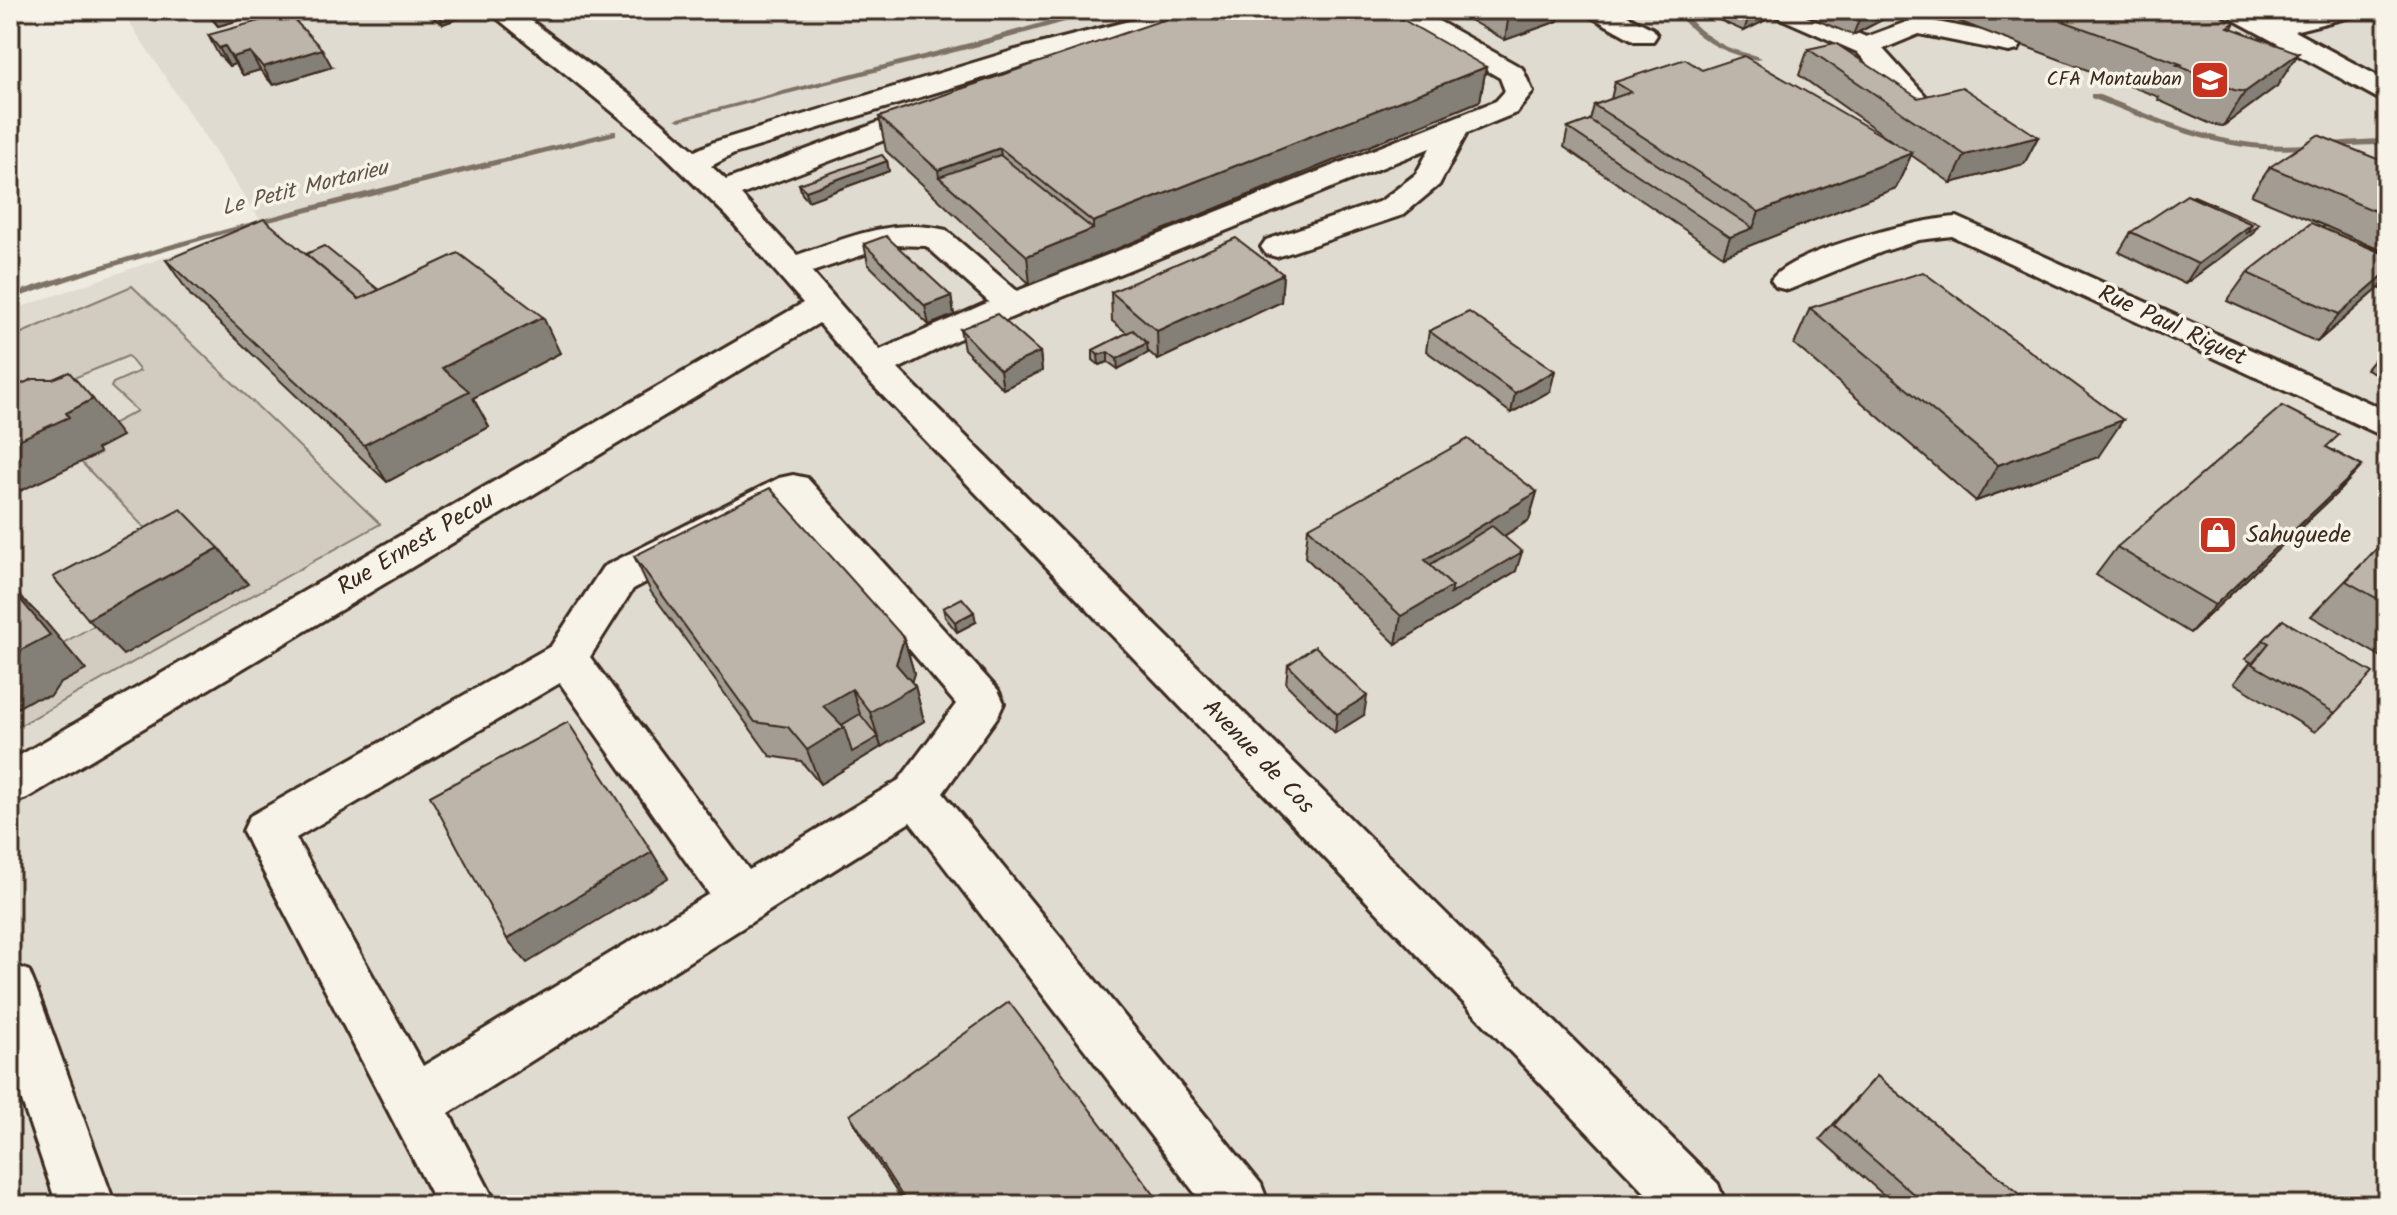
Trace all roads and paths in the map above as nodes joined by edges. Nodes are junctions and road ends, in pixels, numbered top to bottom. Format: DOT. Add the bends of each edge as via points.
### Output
graph roads {
  1 [pos="500,10"];
  2 [pos="1202,10"];
  3 [pos="1400,10"];
  4 [pos="1597,10"];
  5 [pos="1782,10"];
  6 [pos="2234,10"];
  7 [pos="2349,10"];
  8 [pos="2271,29"];
  9 [pos="1644,35"];
  10 [pos="2009,44"];
  11 [pos="1866,46"];
  12 [pos="2387,62"];
  13 [pos="2351,72"];
  14 [pos="2387,92"];
  15 [pos="964,100"];
  16 [pos="1918,103"];
  17 [pos="1456,127"];
  18 [pos="1367,163"];
  19 [pos="692,164"];
  20 [pos="1428,179"];
  21 [pos="719,193"];
  22 [pos="1288,195"];
  23 [pos="1366,218"];
  24 [pos="1277,247"];
  25 [pos="791,268"];
  26 [pos="1788,280"];
  27 [pos="1013,305"];
  28 [pos="823,306"];
  29 [pos="875,366"];
  30 [pos="2387,426"];
  31 [pos="566,658"];
  32 [pos="10,784"];
  33 [pos="916,794"];
  34 [pos="743,901"];
  35 [pos="10,988"];
  36 [pos="414,1103"];
  37 [pos="86,1205"];
  38 [pos="468,1205"];
  39 [pos="1240,1205"];
  40 [pos="1697,1205"];
  1 -- 19 [label="street, Avenue de Cos" via="619,99"];
  2 -- 19 [label="street" via="1022,57 724,148"];
  3 -- 17 [label="street" via="1512,74 1519,92 1506,107"];
  4 -- 9 [label="street"];
  5 -- 11 [label="street"];
  6 -- 8 [label="street"];
  7 -- 8 [label="street"];
  8 -- 13 [label="street"];
  10 -- 11 [label="street" via="1917,26"];
  11 -- 16 [label="street"];
  12 -- 13 [label="street"];
  13 -- 14 [label="street"];
  15 -- 21 [label="street"];
  17 -- 18 [label="street"];
  17 -- 20 [label="street"];
  18 -- 20 [label="street"];
  18 -- 22 [label="street"];
  19 -- 21 [label="street, Avenue de Cos"];
  20 -- 23 [label="street" via="1392,208"];
  21 -- 25 [label="street, Avenue de Cos"];
  22 -- 23 [label="street"];
  22 -- 27 [label="street"];
  23 -- 24 [label="street"];
  25 -- 27 [label="street" via="889,235 935,237"];
  25 -- 28 [label="street, Avenue de Cos"];
  26 -- 30 [label="street, Rue Paul Riquet" via="1878,244 1937,226 1957,226"];
  27 -- 29 [label="street"];
  28 -- 29 [label="street, Avenue de Cos"];
  28 -- 32 [label="street, Rue Ernest Pecou"];
  29 -- 40 [label="street, Avenue de Cos"];
  31 -- 33 [label="street" via="618,578 793,488 982,703"];
  31 -- 34 [label="street"];
  31 -- 36 [label="street" via="267,831"];
  33 -- 34 [label="street"];
  33 -- 39 [label="street"];
  34 -- 36 [label="street"];
  35 -- 37 [label="street"];
  36 -- 38 [label="street"];
}
